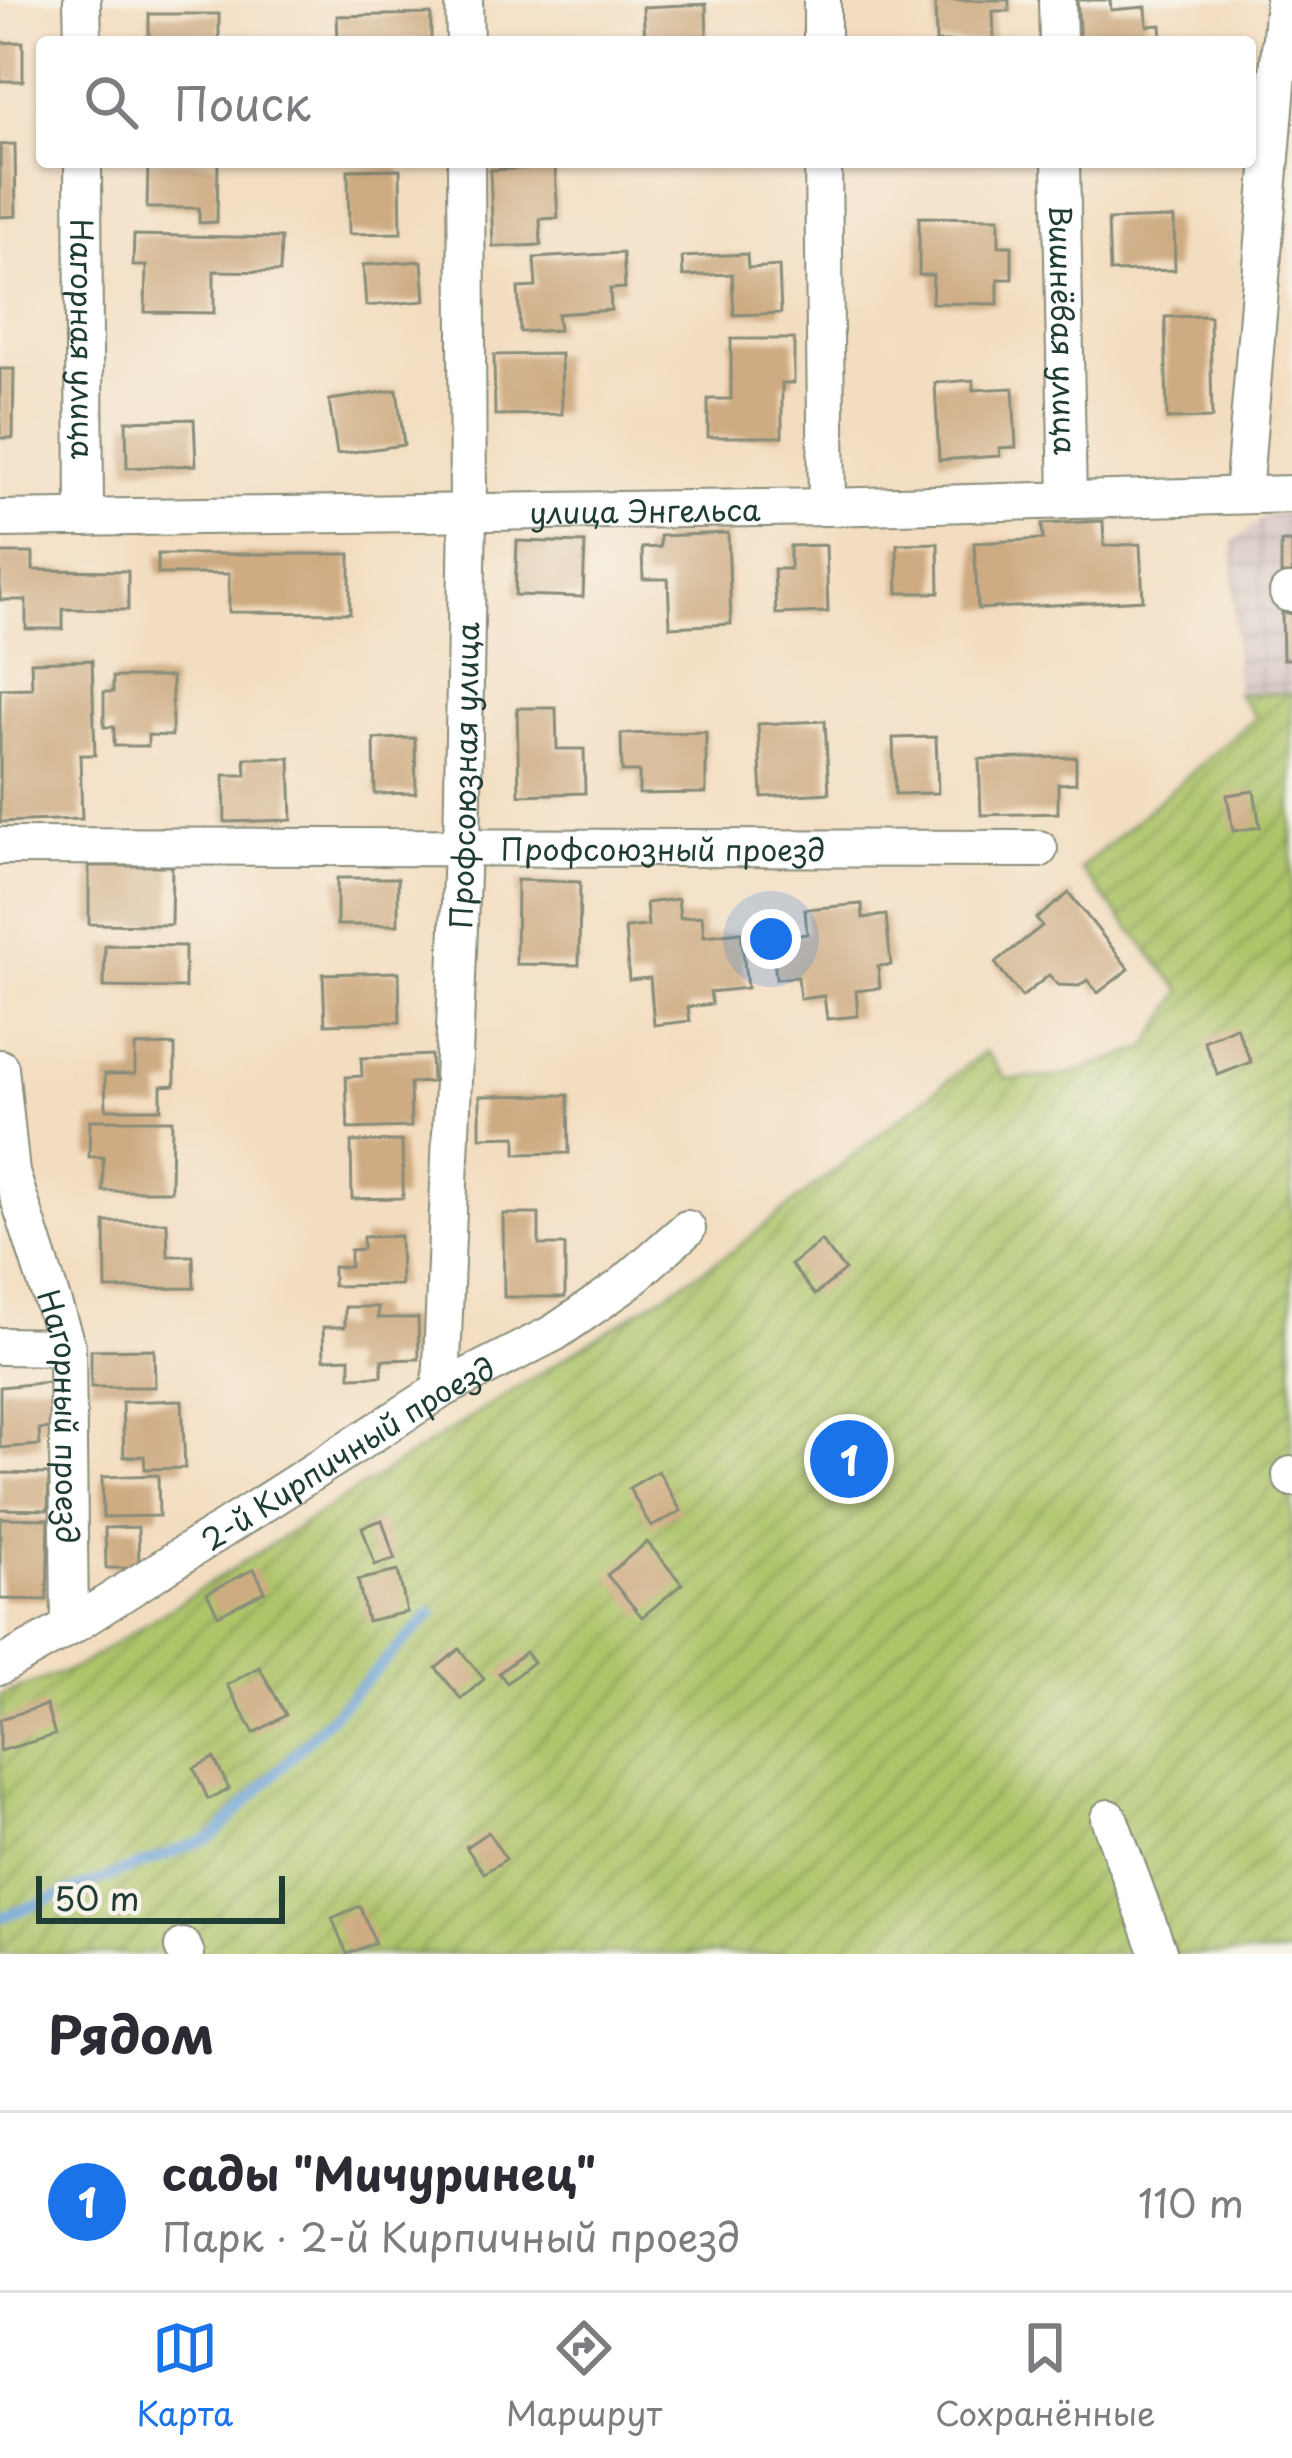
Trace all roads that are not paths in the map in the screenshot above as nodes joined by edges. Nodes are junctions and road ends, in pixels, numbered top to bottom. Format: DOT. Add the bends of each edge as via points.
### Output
graph roads {
  1 [pos="82,0"];
  2 [pos="464,0"];
  3 [pos="822,0"];
  4 [pos="1057,0"];
  5 [pos="1284,0"];
  6 [pos="82,36"];
  7 [pos="465,36"];
  8 [pos="822,36"];
  9 [pos="1058,36"];
  10 [pos="83,168"];
  11 [pos="466,168"];
  12 [pos="823,168"];
  13 [pos="1061,168"];
  14 [pos="1292,494"];
  15 [pos="1243,495"];
  16 [pos="1069,500"];
  17 [pos="827,507"];
  18 [pos="468,510"];
  19 [pos="85,518"];
  20 [pos="0,519"];
  21 [pos="0,846"];
  22 [pos="462,849"];
  23 [pos="1040,849"];
  24 [pos="0,1068"];
  25 [pos="687,1228"];
  26 [pos="0,1346"];
  27 [pos="67,1347"];
  28 [pos="441,1390"];
  29 [pos="70,1627"];
  30 [pos="0,1666"];
  31 [pos="1109,1818"];
  32 [pos="1159,1954"];
  1 -- 6 [label="street"];
  2 -- 7 [label="street"];
  3 -- 8 [label="street"];
  4 -- 9 [label="street"];
  5 -- 15 [label="street"];
  10 -- 19 [label="street, Нагорная улица"];
  11 -- 18 [label="street, Профсоюзная улица"];
  12 -- 17 [label="street"];
  13 -- 16 [label="street, Вишнёвая улица"];
  14 -- 15 [label="street, улица Энгельса"];
  15 -- 16 [label="street, улица Энгельса"];
  16 -- 17 [label="street, улица Энгельса"];
  17 -- 18 [label="street, улица Энгельса"];
  18 -- 19 [label="street, улица Энгельса"];
  18 -- 22 [label="street, Профсоюзная улица"];
  19 -- 20 [label="street, улица Энгельса"];
  21 -- 22 [label="street, Профсоюзный проезд"];
  22 -- 23 [label="street, Профсоюзный проезд"];
  22 -- 28 [label="street, Профсоюзная улица"];
  24 -- 27 [label="street, Нагорный проезд" via="10,1174"];
  25 -- 28 [label="street, 2-й Кирпичный проезд" via="554,1333"];
  26 -- 27 [label="street"];
  27 -- 29 [label="street, Нагорный проезд"];
  28 -- 29 [label="street, 2-й Кирпичный проезд"];
  29 -- 30 [label="street, 2-й Кирпичный проезд"];
  31 -- 32 [label="street"];
}
